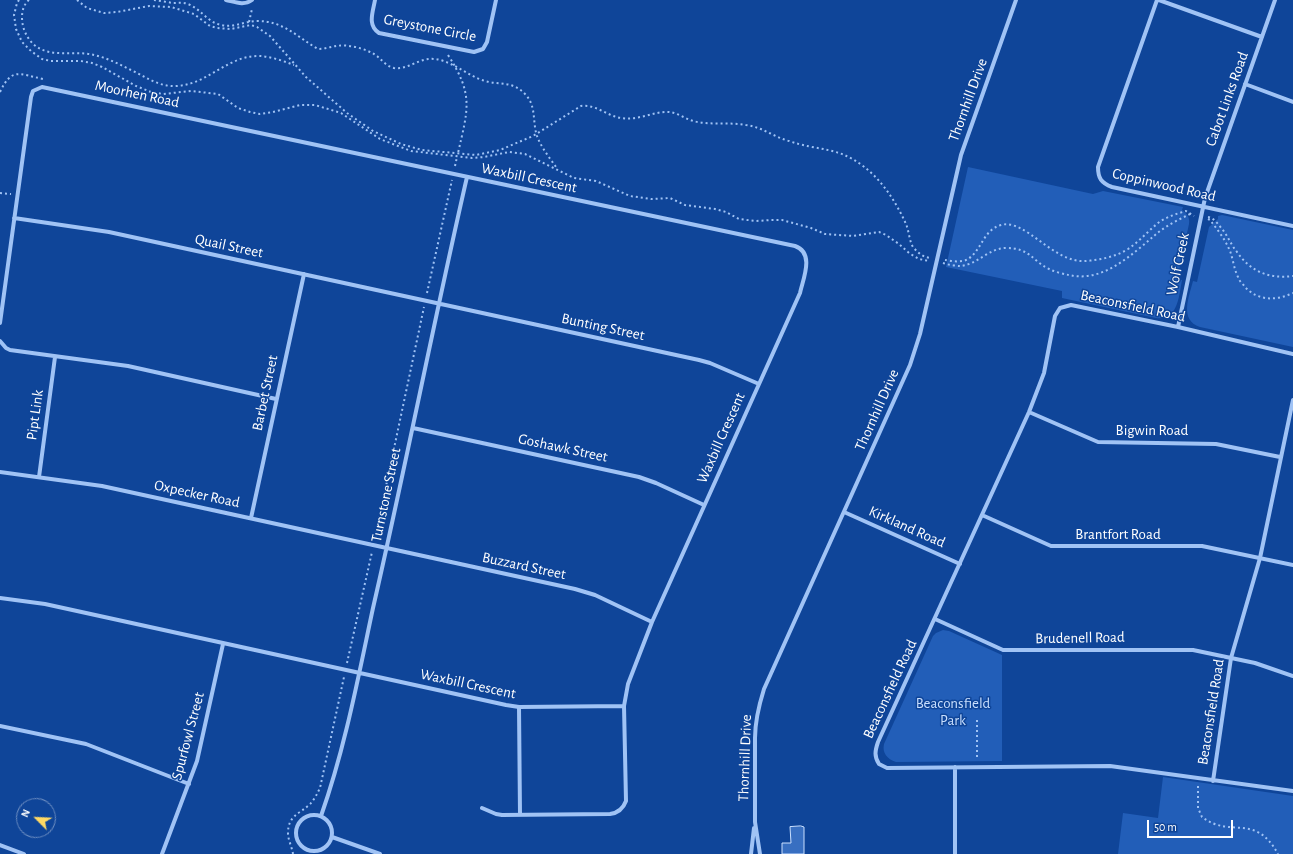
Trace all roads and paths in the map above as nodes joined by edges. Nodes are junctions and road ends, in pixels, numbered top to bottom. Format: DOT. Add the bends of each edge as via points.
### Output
graph roads {
  1 [pos="19,0"];
  2 [pos="29,0"];
  3 [pos="77,0"];
  4 [pos="154,0"];
  5 [pos="226,0"];
  6 [pos="375,0"];
  7 [pos="496,0"];
  8 [pos="1016,0"];
  9 [pos="1158,0"];
  10 [pos="1275,0"];
  11 [pos="252,1"];
  12 [pos="249,22"];
  13 [pos="248,26"];
  14 [pos="1262,37"];
  15 [pos="444,46"];
  16 [pos="295,65"];
  17 [pos="457,68"];
  18 [pos="1245,84"];
  19 [pos="1293,102"];
  20 [pos="536,134"];
  21 [pos="458,153"];
  22 [pos="457,157"];
  23 [pos="453,174"];
  24 [pos="467,177"];
  25 [pos="1203,206"];
  26 [pos="1200,217"];
  27 [pos="14,218"];
  28 [pos="1293,226"];
  29 [pos="937,259"];
  30 [pos="304,274"];
  31 [pos="1293,293"];
  32 [pos="425,301"];
  33 [pos="438,304"];
  34 [pos="0,323"];
  35 [pos="1178,327"];
  36 [pos="0,342"];
  37 [pos="1293,354"];
  38 [pos="55,357"];
  39 [pos="759,384"];
  40 [pos="276,399"];
  41 [pos="1293,401"];
  42 [pos="1029,412"];
  43 [pos="413,428"];
  44 [pos="1280,457"];
  45 [pos="0,472"];
  46 [pos="39,477"];
  47 [pos="704,505"];
  48 [pos="844,512"];
  49 [pos="982,515"];
  50 [pos="251,518"];
  51 [pos="373,545"];
  52 [pos="387,548"];
  53 [pos="1260,558"];
  54 [pos="960,564"];
  55 [pos="1293,565"];
  56 [pos="0,598"];
  57 [pos="935,619"];
  58 [pos="652,622"];
  59 [pos="223,644"];
  60 [pos="1231,658"];
  61 [pos="345,670"];
  62 [pos="359,673"];
  63 [pos="1293,676"];
  64 [pos="624,706"];
  65 [pos="519,707"];
  66 [pos="977,720"];
  67 [pos="0,726"];
  68 [pos="955,767"];
  69 [pos="978,767"];
  70 [pos="1199,778"];
  71 [pos="1213,781"];
  72 [pos="189,784"];
  73 [pos="1293,792"];
  74 [pos="482,808"];
  75 [pos="520,815"];
  76 [pos="322,816"];
  77 [pos="755,822"];
  78 [pos="332,837"];
  79 [pos="0,845"];
  80 [pos="306,852"];
  81 [pos="24,854"];
  82 [pos="162,854"];
  83 [pos="293,854"];
  84 [pos="380,854"];
  85 [pos="751,854"];
  86 [pos="760,854"];
  87 [pos="955,854"];
  88 [pos="1278,854"];
  1 -- 22 [label="path" via="14,15 16,29 22,42 42,59 92,63 151,92 163,94 191,91 218,94 238,108 260,114 300,105 315,105 341,113 380,139 404,149"];
  2 -- 16 [label="path" via="22,8 22,21 27,36 40,48 57,53 94,54 164,85 177,86 197,82 244,58 259,56"];
  3 -- 13 [label="path" via="87,8 104,13 149,6 171,7 194,14 210,26 218,28"];
  4 -- 12 [label="path" via="184,2 213,23 222,26"];
  5 -- 11 [label="street" via="242,3"];
  6 -- 15 [label="street, Greystone Circle" via="371,19 376,31"];
  7 -- 15 [label="street, Greystone Circle" via="487,42 482,49 474,52"];
  8 -- 29 [label="street, Thornhill Drive" via="961,155"];
  9 -- 14 [label="street"];
  9 -- 25 [label="street, Coppinwood Road" via="1098,167 1098,176 1101,181 1112,187"];
  10 -- 14 [label="street, Cabot Links Road"];
  11 -- 12 [label="path"];
  12 -- 13 [label="path"];
  12 -- 17 [label="path" via="264,21 286,28 318,49 346,45 355,47 374,54 391,67 398,68 430,59"];
  13 -- 16 [label="path" via="258,27 270,36"];
  14 -- 18 [label="street, Cabot Links Road"];
  15 -- 17 [label="path"];
  16 -- 21 [label="path" via="327,97 373,131 422,150"];
  17 -- 20 [label="path" via="483,81 504,83 524,92 530,99 534,113"];
  17 -- 21 [label="path" via="467,96 466,117"];
  18 -- 19 [label="street"];
  18 -- 25 [label="street, Cabot Links Road"];
  20 -- 21 [label="path" via="500,150 476,155"];
  20 -- 22 [label="path" via="556,168 525,154 509,152 484,157"];
  20 -- 29 [label="path" via="581,106 587,105 621,118 670,112 696,122 746,125 789,142 838,152 874,175 884,186 906,224 914,247 921,255"];
  21 -- 22 [label="path"];
  22 -- 23 [label="path"];
  23 -- 24 [label="street, Moorhen Road"];
  23 -- 27 [label="street, Moorhen Road" via="42,87 33,91 31,97"];
  23 -- 32 [label="path"];
  24 -- 33 [label="street, Turnstone Street"];
  24 -- 39 [label="street, Waxbill Crescent" via="800,248 807,259 800,293"];
  25 -- 26 [label="street, Wolf Creek"];
  25 -- 28 [label="street, Coppinwood Road"];
  26 -- 29 [label="path" via="1186,211 1173,215 1157,224 1128,249 1101,259 1069,259 1041,243 1025,230 1012,224 1002,224 993,228 968,259"];
  26 -- 31 [label="path" via="1210,220 1220,232 1230,251 1239,279 1249,291 1266,299 1278,299"];
  26 -- 35 [label="street, Wolf Creek"];
  27 -- 30 [label="street, Quail Street" via="109,232"];
  27 -- 34 [label="street, Moorhen Road"];
  29 -- 48 [label="street, Thornhill Drive" via="920,334 910,365"];
  30 -- 32 [label="street, Quail Street"];
  30 -- 40 [label="street, Barbet Street"];
  32 -- 33 [label="street, Quail Street"];
  32 -- 51 [label="path"];
  33 -- 39 [label="street, Bunting Street" via="698,360"];
  33 -- 43 [label="street, Turnstone Street"];
  35 -- 37 [label="street, Beaconsfield Road"];
  35 -- 42 [label="street, Beaconsfield Road" via="1071,305 1060,308 1055,316 1042,379"];
  36 -- 38 [label="street" via="10,350"];
  38 -- 40 [label="street" via="128,366"];
  38 -- 46 [label="street, Pipt Link"];
  39 -- 47 [label="street, Waxbill Crescent"];
  40 -- 50 [label="street, Barbet Street"];
  41 -- 44 [label="street, Beaconsfield Road"];
  42 -- 44 [label="street, Bigwin Road" via="1098,442 1216,444"];
  42 -- 49 [label="street, Beaconsfield Road"];
  43 -- 47 [label="street, Goshawk Street" via="639,477"];
  43 -- 52 [label="street, Turnstone Street"];
  44 -- 53 [label="street, Beaconsfield Road"];
  45 -- 46 [label="street, Oxpecker Road"];
  46 -- 50 [label="street, Oxpecker Road" via="102,486"];
  47 -- 58 [label="street, Waxbill Crescent"];
  48 -- 54 [label="street, Kirkland Road"];
  48 -- 77 [label="street, Thornhill Drive" via="760,701 755,724"];
  49 -- 53 [label="street, Brantfort Road" via="1051,546 1202,546"];
  49 -- 54 [label="street, Beaconsfield Road"];
  50 -- 51 [label="street, Oxpecker Road"];
  51 -- 52 [label="street, Oxpecker Road"];
  51 -- 61 [label="path"];
  52 -- 58 [label="street, Buzzard Street" via="582,591"];
  52 -- 62 [label="street, Turnstone Street"];
  53 -- 55 [label="street, Brantfort Road"];
  53 -- 60 [label="street, Beaconsfield Road"];
  54 -- 57 [label="street, Beaconsfield Road"];
  56 -- 59 [label="street, Waxbill Crescent" via="45,604"];
  57 -- 60 [label="street, Brudenell Road" via="1003,650 1193,650"];
  57 -- 68 [label="street, Beaconsfield Road" via="878,742 875,756 879,764 887,768"];
  58 -- 64 [label="street, Waxbill Crescent" via="628,684"];
  59 -- 61 [label="street, Waxbill Crescent"];
  59 -- 72 [label="street, Spurfowl Street" via="197,761"];
  60 -- 63 [label="street, Brudenell Road"];
  60 -- 71 [label="street, Beaconsfield Road"];
  61 -- 62 [label="street, Waxbill Crescent"];
  61 -- 83 [label="path" via="320,788 309,805 292,819 288,828"];
  62 -- 65 [label="street, Waxbill Crescent"];
  62 -- 76 [label="street, Turnstone Street" via="334,781"];
  64 -- 65 [label="street, Waxbill Crescent"];
  64 -- 75 [label="street" via="626,801 622,808 617,813 610,814"];
  65 -- 75 [label="street"];
  66 -- 69 [label="path"];
  67 -- 72 [label="street" via="86,744"];
  68 -- 69 [label="street, Beaconsfield Road"];
  68 -- 87 [label="street"];
  69 -- 70 [label="street, Beaconsfield Road" via="1110,766"];
  70 -- 71 [label="street, Beaconsfield Road"];
  70 -- 88 [label="path" via="1198,808 1202,817 1217,825 1251,829 1262,834"];
  71 -- 73 [label="street"];
  72 -- 82 [label="street, Spurfowl Street"];
  74 -- 75 [label="street" via="496,814"];
  76 -- 78 [label="street" via="331,824"];
  76 -- 80 [label="street" via="315,814 303,818 296,829 298,841"];
  77 -- 85 [label="street, Thornhill Drive"];
  77 -- 86 [label="street, Thornhill Drive"];
  78 -- 80 [label="street" via="330,843 320,851"];
  78 -- 84 [label="street"];
  79 -- 81 [label="street"];
}
